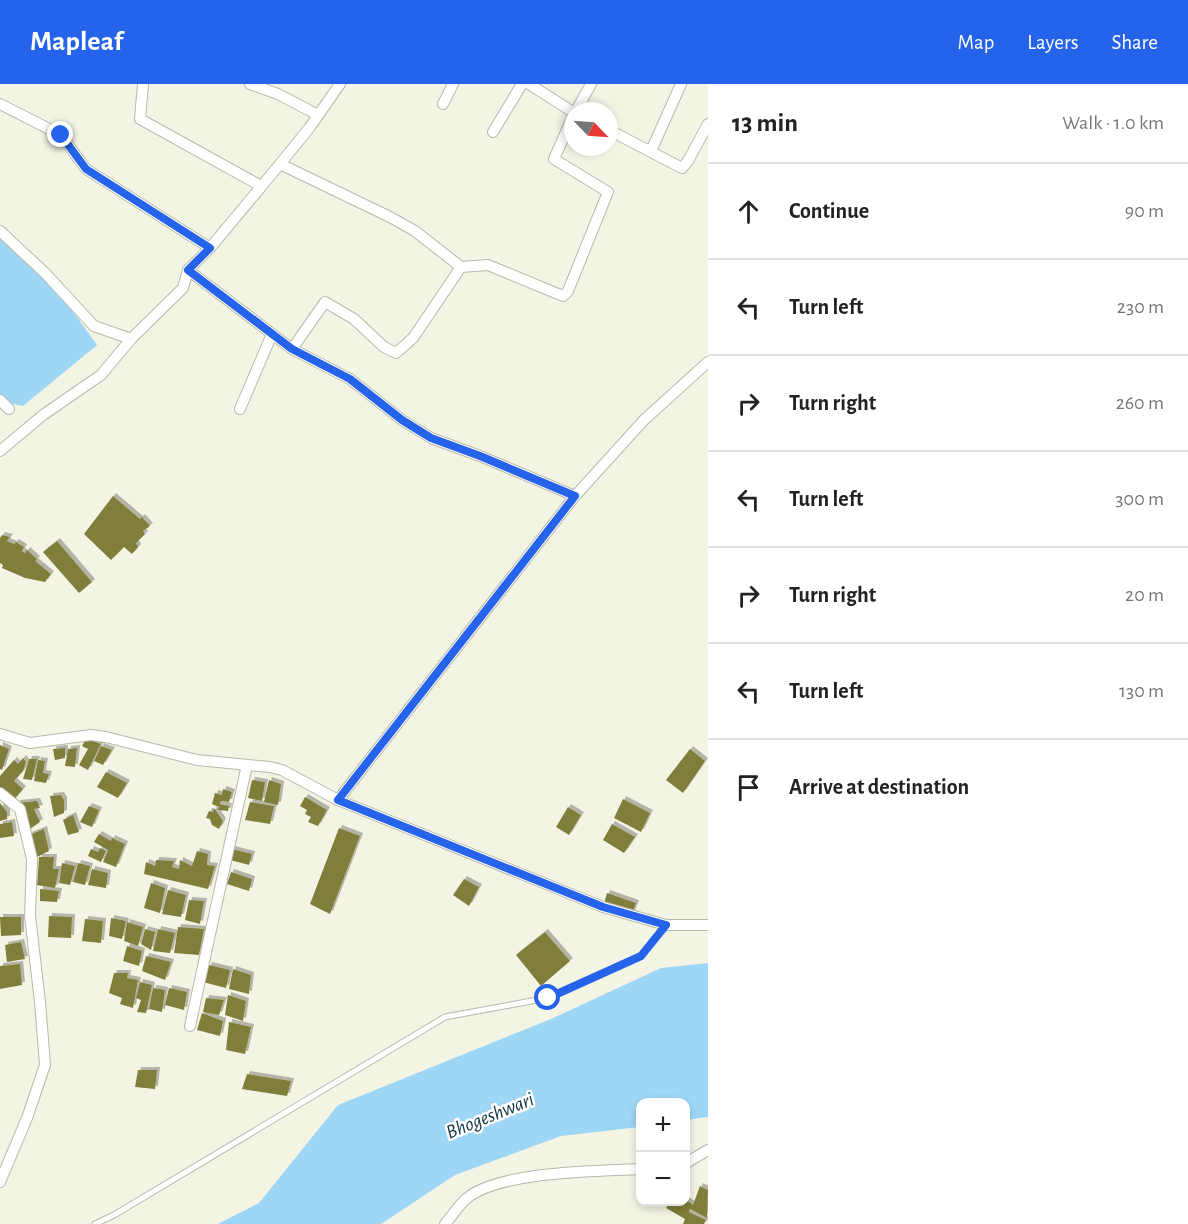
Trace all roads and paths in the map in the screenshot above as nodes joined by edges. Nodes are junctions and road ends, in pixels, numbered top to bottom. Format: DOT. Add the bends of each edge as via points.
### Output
graph roads {
  1 [pos="143,84"];
  2 [pos="250,84"];
  3 [pos="340,84"];
  4 [pos="453,84"];
  5 [pos="522,84"];
  6 [pos="529,84"];
  7 [pos="591,84"];
  8 [pos="681,84"];
  9 [pos="580,102"];
  10 [pos="0,104"];
  11 [pos="443,104"];
  12 [pos="564,107"];
  13 [pos="318,115"];
  14 [pos="708,124"];
  15 [pos="494,132"];
  16 [pos="618,134"];
  17 [pos="564,136"];
  18 [pos="651,151"];
  19 [pos="280,164"];
  20 [pos="261,186"];
  21 [pos="0,231"];
  22 [pos="210,248"];
  23 [pos="461,267"];
  24 [pos="188,270"];
  25 [pos="272,334"];
  26 [pos="131,339"];
  27 [pos="292,349"];
  28 [pos="708,362"];
  29 [pos="0,400"];
  30 [pos="9,409"];
  31 [pos="240,409"];
  32 [pos="0,451"];
  33 [pos="575,496"];
  34 [pos="0,734"];
  35 [pos="247,765"];
  36 [pos="0,793"];
  37 [pos="338,800"];
  38 [pos="666,925"];
  39 [pos="708,925"];
  40 [pos="190,1026"];
  41 [pos="708,1150"];
  42 [pos="690,1161"];
  43 [pos="636,1169"];
  44 [pos="0,1182"];
  45 [pos="95,1224"];
  46 [pos="445,1224"];
  1 -- 20 [label="street" via="140,119"];
  2 -- 13 [label="street"];
  3 -- 13 [label="street"];
  4 -- 11 [label="street"];
  5 -- 15 [label="street"];
  6 -- 12 [label="street"];
  7 -- 9 [label="street"];
  8 -- 18 [label="street"];
  10 -- 22 [label="street" via="61,135 86,169"];
  13 -- 19 [label="street"];
  14 -- 18 [label="street" via="682,168"];
  16 -- 18 [label="street"];
  17 -- 23 [label="street" via="554,159 608,192 568,291 563,296 488,266"];
  19 -- 20 [label="street"];
  19 -- 23 [label="street" via="415,231"];
  20 -- 22 [label="street"];
  21 -- 26 [label="street" via="94,326"];
  22 -- 24 [label="street"];
  23 -- 27 [label="street" via="413,338 396,353 326,302"];
  24 -- 25 [label="street"];
  24 -- 26 [label="street" via="183,288"];
  25 -- 27 [label="street"];
  25 -- 31 [label="street"];
  26 -- 32 [label="street" via="100,375"];
  27 -- 33 [label="street" via="350,379 431,438"];
  28 -- 33 [label="street" via="644,420"];
  29 -- 30 [label="street"];
  33 -- 37 [label="street"];
  34 -- 35 [label="street" via="30,743 91,735 197,760"];
  35 -- 37 [label="street" via="282,770"];
  35 -- 40 [label="street"];
  36 -- 44 [label="street" via="20,809 32,859 30,916 45,1065"];
  37 -- 38 [label="street" via="603,907"];
  38 -- 39 [label="street"];
  38 -- 45 [label="lane" via="641,956 548,998 445,1017"];
  41 -- 42 [label="street"];
  43 -- 46 [label="street" via="546,1174 489,1187 466,1198"];
}
